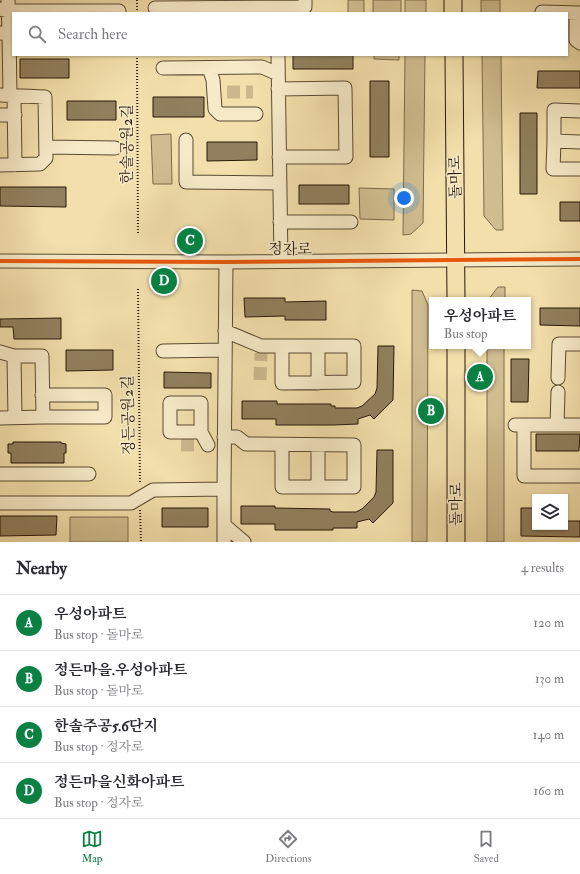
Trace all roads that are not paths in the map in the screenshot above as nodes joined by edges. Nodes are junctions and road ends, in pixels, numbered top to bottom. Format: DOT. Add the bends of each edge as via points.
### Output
graph roads {
  1 [pos="453,0"];
  2 [pos="5,7"];
  3 [pos="277,7"];
  4 [pos="305,7"];
  5 [pos="155,8"];
  6 [pos="119,11"];
  7 [pos="453,12"];
  8 [pos="568,13"];
  9 [pos="578,13"];
  10 [pos="7,34"];
  11 [pos="574,41"];
  12 [pos="278,56"];
  13 [pos="454,56"];
  14 [pos="164,68"];
  15 [pos="209,68"];
  16 [pos="278,74"];
  17 [pos="278,89"];
  18 [pos="8,96"];
  19 [pos="580,111"];
  20 [pos="0,114"];
  21 [pos="256,114"];
  22 [pos="15,115"];
  23 [pos="186,140"];
  24 [pos="554,141"];
  25 [pos="580,142"];
  26 [pos="47,147"];
  27 [pos="116,148"];
  28 [pos="279,157"];
  29 [pos="0,165"];
  30 [pos="15,165"];
  31 [pos="580,169"];
  32 [pos="280,182"];
  33 [pos="280,222"];
  34 [pos="351,222"];
  35 [pos="580,259"];
  36 [pos="455,260"];
  37 [pos="0,261"];
  38 [pos="281,261"];
  39 [pos="226,262"];
  40 [pos="456,297"];
  41 [pos="225,331"];
  42 [pos="580,344"];
  43 [pos="282,347"];
  44 [pos="318,347"];
  45 [pos="456,349"];
  46 [pos="225,350"];
  47 [pos="163,351"];
  48 [pos="0,352"];
  49 [pos="14,356"];
  50 [pos="558,378"];
  51 [pos="318,383"];
  52 [pos="558,392"];
  53 [pos="42,396"];
  54 [pos="43,417"];
  55 [pos="0,418"];
  56 [pos="15,418"];
  57 [pos="557,425"];
  58 [pos="580,425"];
  59 [pos="202,432"];
  60 [pos="224,441"];
  61 [pos="282,445"];
  62 [pos="318,445"];
  63 [pos="0,474"];
  64 [pos="89,474"];
  65 [pos="580,476"];
  66 [pos="318,487"];
  67 [pos="224,489"];
  68 [pos="0,503"];
  69 [pos="224,525"];
  70 [pos="224,542"];
  71 [pos="244,542"];
  72 [pos="456,542"];
  1 -- 7 [label="main road"];
  2 -- 6 [label="street"];
  2 -- 10 [label="street"];
  3 -- 4 [label="street"];
  3 -- 5 [label="street"];
  8 -- 9 [label="street"];
  9 -- 11 [label="street"];
  10 -- 18 [label="street"];
  12 -- 16 [label="street"];
  13 -- 36 [label="main road, 돌마로"];
  14 -- 15 [label="street"];
  15 -- 16 [label="street" via="262,67"];
  15 -- 21 [label="street" via="221,92 216,109 220,114"];
  16 -- 17 [label="street"];
  17 -- 28 [label="street"];
  17 -- 28 [label="street" via="344,88 346,157"];
  18 -- 22 [label="street"];
  18 -- 26 [label="street" via="46,96"];
  19 -- 24 [label="street" via="554,110"];
  20 -- 22 [label="street"];
  22 -- 30 [label="street"];
  23 -- 32 [label="street" via="186,182"];
  24 -- 25 [label="street"];
  24 -- 31 [label="street" via="553,169"];
  26 -- 27 [label="street"];
  26 -- 30 [label="street" via="46,158 40,164"];
  28 -- 32 [label="street"];
  29 -- 30 [label="street"];
  32 -- 33 [label="street"];
  33 -- 34 [label="street"];
  33 -- 38 [label="street"];
  35 -- 36 [label="street, 정자로"];
  36 -- 38 [label="street, 정자로"];
  36 -- 40 [label="main road, 돌마로"];
  37 -- 39 [label="street, 정자로"];
  38 -- 39 [label="street, 정자로"];
  39 -- 41 [label="street"];
  41 -- 43 [label="street" via="261,350"];
  41 -- 46 [label="street"];
  42 -- 50 [label="street" via="559,344"];
  43 -- 44 [label="street"];
  43 -- 51 [label="street" via="282,383"];
  44 -- 51 [label="street"];
  44 -- 51 [label="street" via="354,346 354,382"];
  45 -- 72 [label="main road, 돌마로"];
  46 -- 47 [label="street"];
  46 -- 60 [label="street"];
  48 -- 49 [label="street"];
  49 -- 53 [label="street" via="42,356"];
  49 -- 56 [label="street"];
  52 -- 57 [label="street"];
  53 -- 54 [label="street"];
  53 -- 54 [label="street" via="105,395 105,416"];
  54 -- 56 [label="street"];
  55 -- 56 [label="street"];
  57 -- 58 [label="street"];
  57 -- 65 [label="street" via="519,425 524,476"];
  59 -- 60 [label="street" via="204,445"];
  60 -- 61 [label="street" via="237,437 246,444"];
  60 -- 67 [label="street"];
  61 -- 62 [label="street"];
  61 -- 66 [label="street" via="282,487"];
  62 -- 66 [label="street"];
  62 -- 66 [label="street" via="354,445 354,487"];
  63 -- 64 [label="street"];
  67 -- 68 [label="street" via="153,490 131,503"];
  67 -- 69 [label="street"];
  69 -- 70 [label="street"];
  69 -- 71 [label="street"];
}
